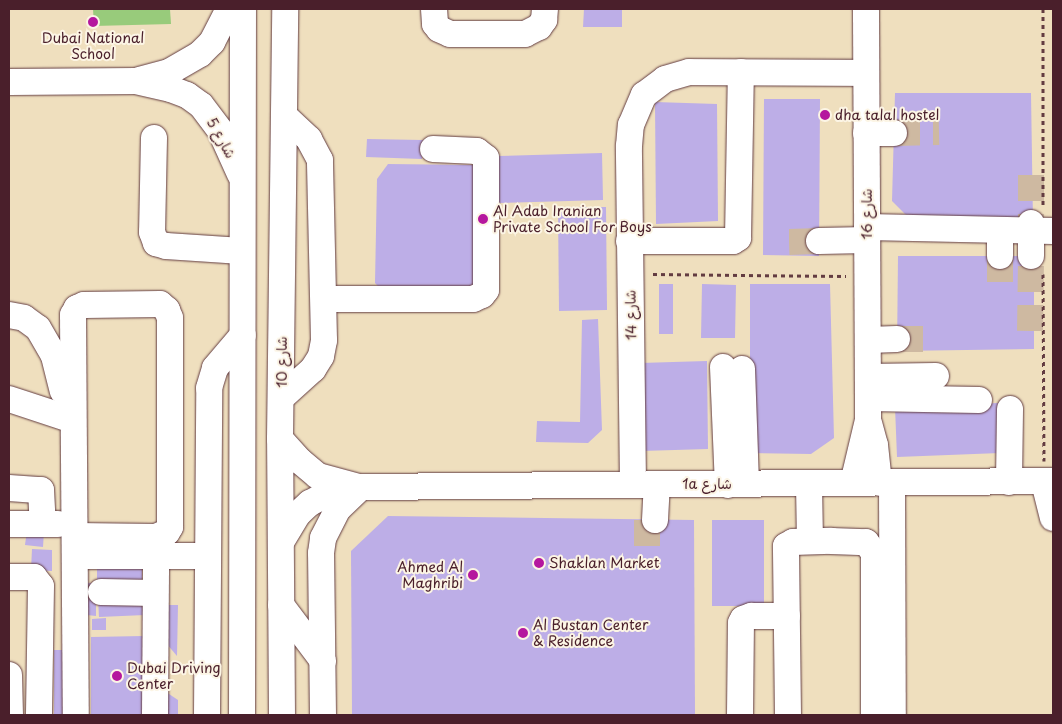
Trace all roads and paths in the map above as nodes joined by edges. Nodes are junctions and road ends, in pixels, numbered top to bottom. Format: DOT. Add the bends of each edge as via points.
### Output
graph roads {
  1 [pos="229,9"];
  2 [pos="243,9"];
  3 [pos="285,9"];
  4 [pos="434,9"];
  5 [pos="545,9"];
  6 [pos="866,9"];
  7 [pos="724,72"];
  8 [pos="866,73"];
  9 [pos="136,81"];
  10 [pos="9,82"];
  11 [pos="284,116"];
  12 [pos="866,133"];
  13 [pos="894,133"];
  14 [pos="154,138"];
  15 [pos="433,149"];
  16 [pos="244,181"];
  17 [pos="1000,230"];
  18 [pos="867,234"];
  19 [pos="1036,235"];
  20 [pos="629,241"];
  21 [pos="819,241"];
  22 [pos="242,251"];
  23 [pos="1000,256"];
  24 [pos="652,274"];
  25 [pos="867,276"];
  26 [pos="324,299"];
  27 [pos="9,315"];
  28 [pos="243,335"];
  29 [pos="897,339"];
  30 [pos="868,340"];
  31 [pos="733,368"];
  32 [pos="936,376"];
  33 [pos="282,397"];
  34 [pos="868,398"];
  35 [pos="9,399"];
  36 [pos="980,400"];
  37 [pos="1010,409"];
  38 [pos="64,418"];
  39 [pos="280,439"];
  40 [pos="756,453"];
  41 [pos="1009,482"];
  42 [pos="1048,482"];
  43 [pos="853,483"];
  44 [pos="885,483"];
  45 [pos="646,484"];
  46 [pos="742,484"];
  47 [pos="805,484"];
  48 [pos="361,487"];
  49 [pos="9,488"];
  50 [pos="1053,518"];
  51 [pos="651,520"];
  52 [pos="9,524"];
  53 [pos="66,533"];
  54 [pos="814,541"];
  55 [pos="281,542"];
  56 [pos="156,556"];
  57 [pos="208,556"];
  58 [pos="15,577"];
  59 [pos="101,592"];
  60 [pos="156,593"];
  61 [pos="281,605"];
  62 [pos="787,616"];
  63 [pos="323,661"];
  64 [pos="9,675"];
  65 [pos="10,715"];
  66 [pos="24,715"];
  67 [pos="39,715"];
  68 [pos="76,715"];
  69 [pos="155,715"];
  70 [pos="207,715"];
  71 [pos="242,715"];
  72 [pos="282,715"];
  73 [pos="323,715"];
  74 [pos="740,715"];
  75 [pos="788,715"];
  76 [pos="874,715"];
  77 [pos="893,715"];
  1 -- 9 [label="street, شارع 5" via="212,42 200,54 169,72"];
  2 -- 16 [label="street"];
  3 -- 11 [label="street, شارع 10"];
  4 -- 5 [label="street" via="435,24 450,34 525,34 544,20"];
  6 -- 8 [label="street, شارع 16"];
  7 -- 8 [label="street, شارع 14"];
  7 -- 20 [label="street, شارع 14" via="676,75 665,79 644,96 631,125"];
  7 -- 20 [label="street" via="722,241"];
  8 -- 12 [label="street, شارع 16"];
  9 -- 10 [label="street, شارع 5"];
  9 -- 16 [label="street, شارع 5" via="171,89 201,105 221,132"];
  11 -- 26 [label="street" via="309,139 320,160"];
  11 -- 33 [label="street, شارع 10"];
  12 -- 13 [label="street"];
  12 -- 18 [label="street, شارع 16"];
  14 -- 22 [label="street" via="152,232 156,242 166,246"];
  15 -- 26 [label="street" via="477,151 486,158 486,290 473,299"];
  16 -- 22 [label="street"];
  17 -- 18 [label="street"];
  17 -- 19 [label="street"];
  17 -- 23 [label="street"];
  18 -- 21 [label="street"];
  18 -- 25 [label="street, شارع 16"];
  20 -- 45 [label="street, شارع 14"];
  22 -- 28 [label="street"];
  24 -- 25 [label="path"];
  25 -- 30 [label="street, شارع 16"];
  26 -- 33 [label="street" via="321,356 307,375"];
  27 -- 38 [label="street" via="24,318 38,328 48,343 60,373"];
  28 -- 57 [label="street" via="215,368 209,388"];
  28 -- 71 [label="street"];
  29 -- 30 [label="street"];
  30 -- 34 [label="street, شارع 16"];
  31 -- 46 [label="street"];
  32 -- 34 [label="street"];
  33 -- 39 [label="street, شارع 10"];
  34 -- 36 [label="street"];
  34 -- 43 [label="street, شارع 16"];
  34 -- 44 [label="street, شارع 16"];
  35 -- 38 [label="street"];
  37 -- 41 [label="street"];
  38 -- 53 [label="street"];
  39 -- 48 [label="street, 1a شارع" via="318,476"];
  39 -- 55 [label="street, شارع 10"];
  40 -- 46 [label="street"];
  41 -- 42 [label="street, 1a شارع"];
  41 -- 44 [label="street, 1a شارع"];
  42 -- 50 [label="street"];
  43 -- 44 [label="street, 1a شارع"];
  43 -- 47 [label="street, 1a شارع"];
  44 -- 77 [label="street, شارع 16"];
  45 -- 46 [label="street, 1a شارع"];
  45 -- 48 [label="street, 1a شارع"];
  45 -- 51 [label="street, شارع 14"];
  46 -- 47 [label="street, 1a شارع"];
  47 -- 54 [label="street"];
  48 -- 55 [label="street, 1a شارع" via="323,496 310,504 298,514"];
  48 -- 63 [label="street" via="337,510 323,538"];
  49 -- 53 [label="street" via="41,490"];
  52 -- 53 [label="street"];
  53 -- 53 [label="street" via="74,311 84,305 160,304 170,318 170,527 156,537"];
  53 -- 56 [label="street"];
  53 -- 68 [label="street"];
  54 -- 62 [label="street" via="791,542 786,546"];
  54 -- 76 [label="street" via="866,542 874,553"];
  55 -- 61 [label="street, شارع 10"];
  56 -- 57 [label="street"];
  56 -- 60 [label="street"];
  57 -- 70 [label="street"];
  58 -- 66 [label="street"];
  58 -- 67 [label="street" via="34,578 41,586"];
  59 -- 60 [label="street"];
  60 -- 69 [label="street"];
  61 -- 63 [label="street"];
  61 -- 72 [label="street, شارع 10"];
  62 -- 74 [label="street" via="751,616 741,623"];
  62 -- 75 [label="street"];
  63 -- 73 [label="street"];
  64 -- 65 [label="street"];
}
